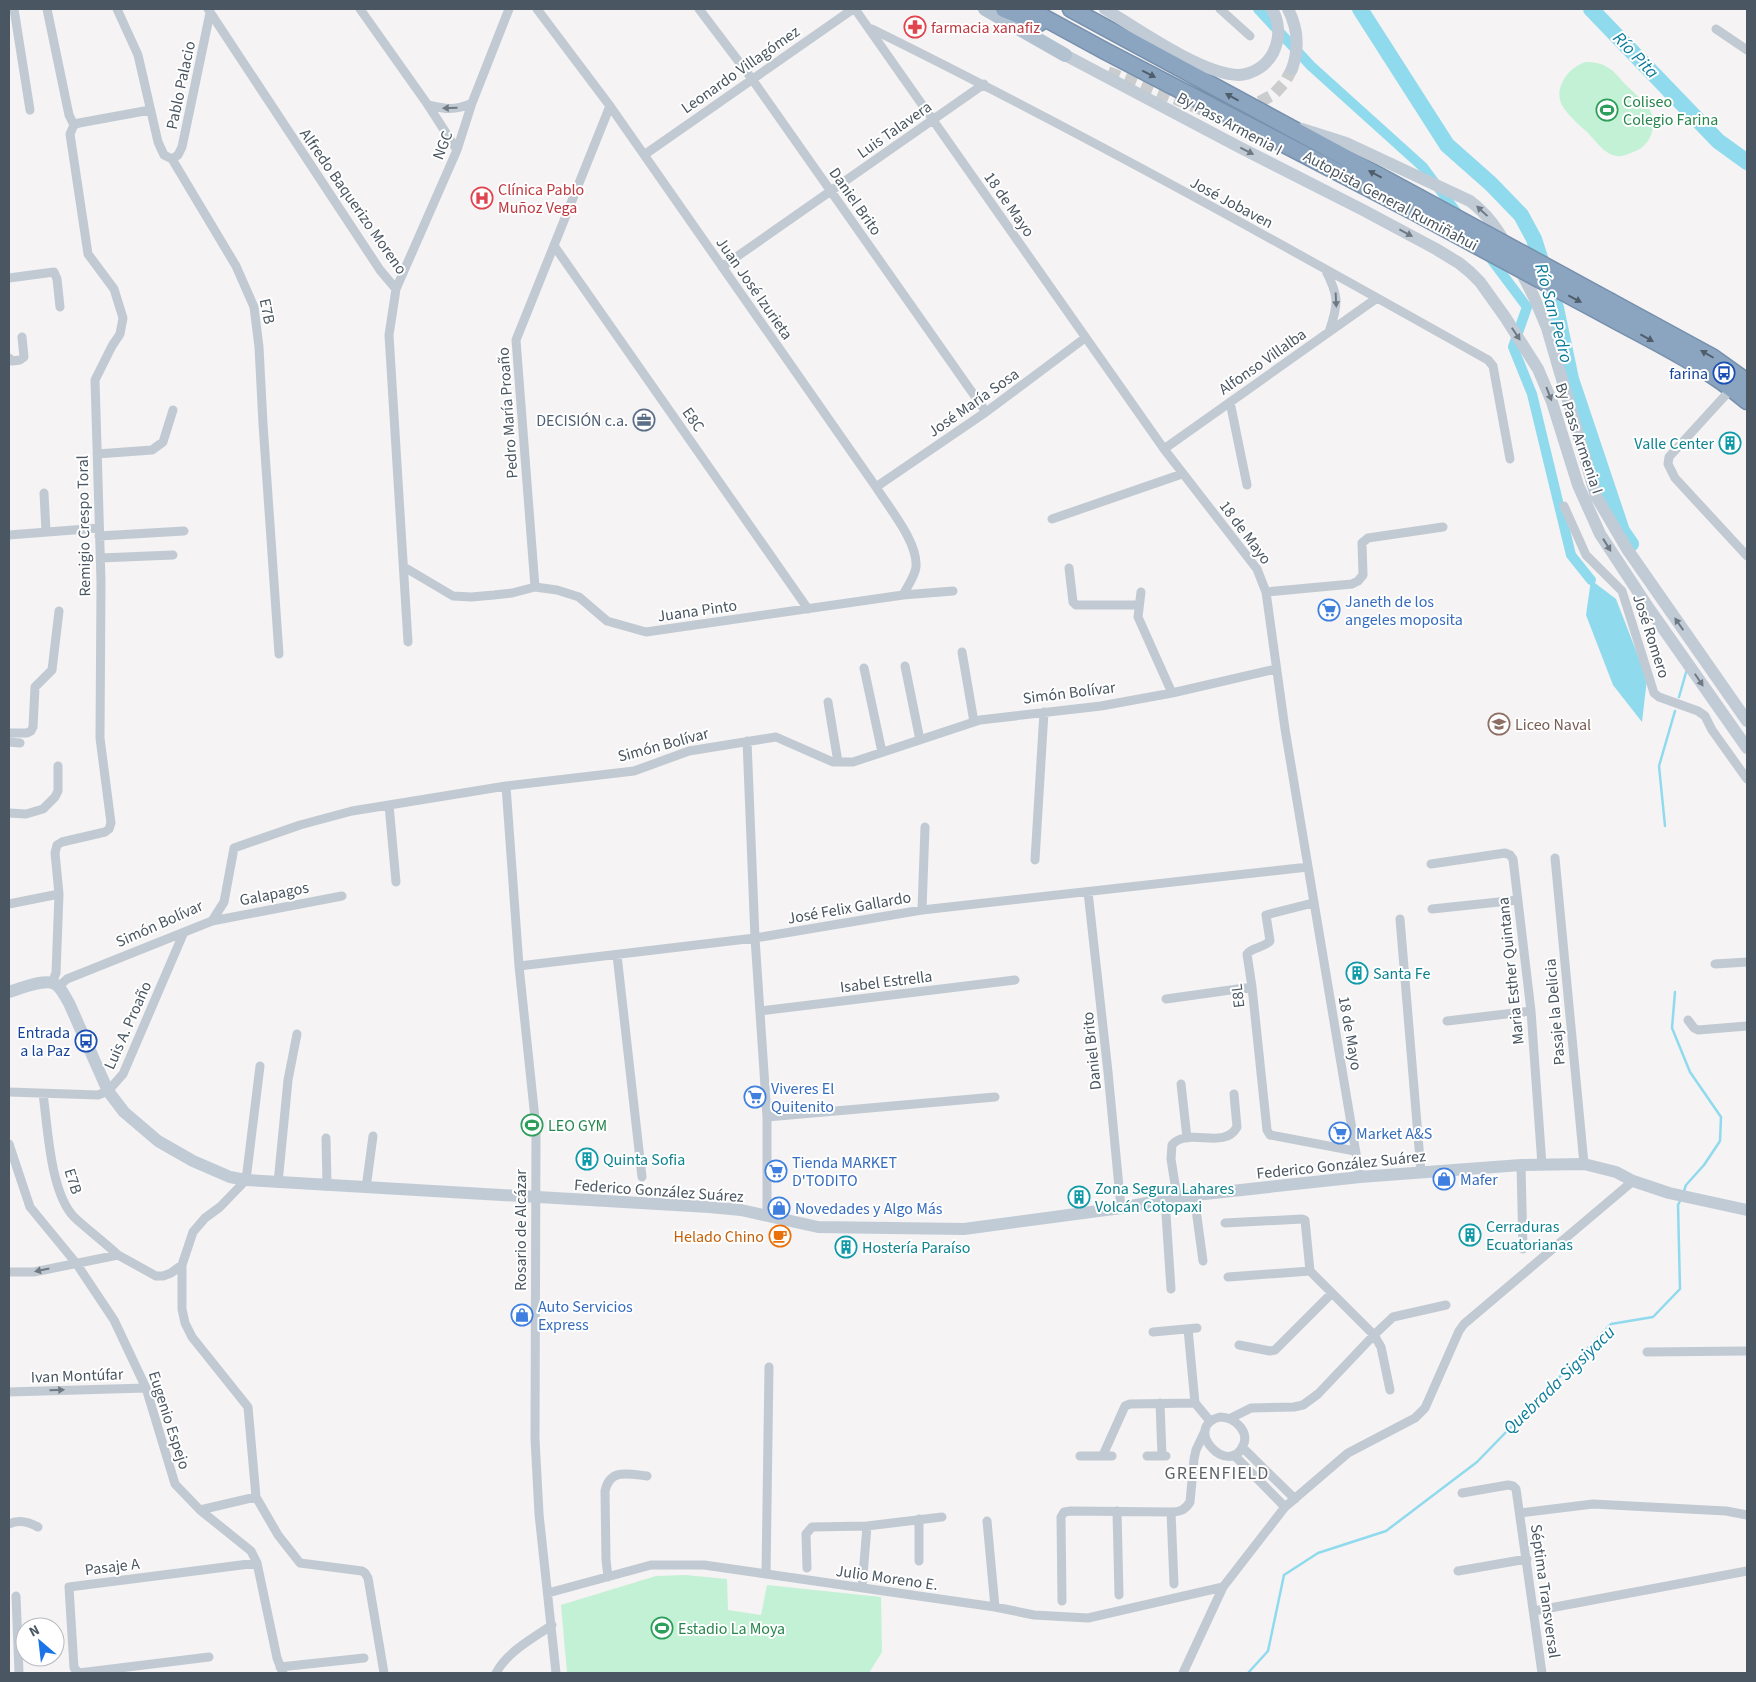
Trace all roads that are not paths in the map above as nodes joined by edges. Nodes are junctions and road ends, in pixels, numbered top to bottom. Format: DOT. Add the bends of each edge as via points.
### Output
graph roads {
  1 [pos="14,9"];
  2 [pos="47,9"];
  3 [pos="117,9"];
  4 [pos="360,9"];
  5 [pos="509,9"];
  6 [pos="537,9"];
  7 [pos="699,9"];
  8 [pos="854,9"];
  9 [pos="985,9"];
  10 [pos="1004,9"];
  11 [pos="1028,9"];
  12 [pos="1071,9"];
  13 [pos="1105,9"];
  14 [pos="1220,9"];
  15 [pos="1272,9"];
  16 [pos="1288,9"];
  17 [pos="209,11"];
  18 [pos="869,28"];
  19 [pos="1716,29"];
  20 [pos="1250,36"];
  21 [pos="1747,50"];
  22 [pos="1105,51"];
  23 [pos="1070,57"];
  24 [pos="1292,69"];
  25 [pos="752,79"];
  26 [pos="984,84"];
  27 [pos="472,103"];
  28 [pos="428,105"];
  29 [pos="610,106"];
  30 [pos="30,110"];
  31 [pos="150,110"];
  32 [pos="934,119"];
  33 [pos="1279,122"];
  34 [pos="74,125"];
  35 [pos="457,150"];
  36 [pos="644,155"];
  37 [pos="172,159"];
  38 [pos="831,191"];
  39 [pos="1414,203"];
  40 [pos="554,247"];
  41 [pos="722,268"];
  42 [pos="1324,269"];
  43 [pos="9,278"];
  44 [pos="396,289"];
  45 [pos="1377,298"];
  46 [pos="60,307"];
  47 [pos="1329,332"];
  48 [pos="22,338"];
  49 [pos="1085,338"];
  50 [pos="9,358"];
  51 [pos="1742,380"];
  52 [pos="1747,401"];
  53 [pos="1230,402"];
  54 [pos="173,410"];
  55 [pos="986,412"];
  56 [pos="1164,449"];
  57 [pos="97,454"];
  58 [pos="1510,459"];
  59 [pos="1182,474"];
  60 [pos="1247,485"];
  61 [pos="876,487"];
  62 [pos="44,493"];
  63 [pos="1564,506"];
  64 [pos="1052,519"];
  65 [pos="1443,527"];
  66 [pos="184,531"];
  67 [pos="46,532"];
  68 [pos="99,532"];
  69 [pos="9,535"];
  70 [pos="173,555"];
  71 [pos="1747,556"];
  72 [pos="100,558"];
  73 [pos="404,567"];
  74 [pos="1069,568"];
  75 [pos="534,587"];
  76 [pos="952,591"];
  77 [pos="1141,592"];
  78 [pos="1266,592"];
  79 [pos="903,595"];
  80 [pos="1139,605"];
  81 [pos="808,609"];
  82 [pos="59,611"];
  83 [pos="408,642"];
  84 [pos="962,652"];
  85 [pos="279,654"];
  86 [pos="905,666"];
  87 [pos="864,668"];
  88 [pos="1276,669"];
  89 [pos="1172,693"];
  90 [pos="828,702"];
  91 [pos="1044,712"];
  92 [pos="1747,721"];
  93 [pos="974,722"];
  94 [pos="9,733"];
  95 [pos="920,740"];
  96 [pos="748,741"];
  97 [pos="9,742"];
  98 [pos="20,743"];
  99 [pos="1747,748"];
  100 [pos="882,752"];
  101 [pos="838,762"];
  102 [pos="58,766"];
  103 [pos="1747,779"];
  104 [pos="506,786"];
  105 [pos="389,805"];
  106 [pos="9,813"];
  107 [pos="925,827"];
  108 [pos="1555,858"];
  109 [pos="1035,860"];
  110 [pos="1431,864"];
  111 [pos="1308,868"];
  112 [pos="396,882"];
  113 [pos="1088,892"];
  114 [pos="59,894"];
  115 [pos="342,896"];
  116 [pos="1518,900"];
  117 [pos="1313,902"];
  118 [pos="9,904"];
  119 [pos="1432,909"];
  120 [pos="922,910"];
  121 [pos="1400,919"];
  122 [pos="212,921"];
  123 [pos="184,932"];
  124 [pos="755,938"];
  125 [pos="617,955"];
  126 [pos="1747,962"];
  127 [pos="1715,964"];
  128 [pos="519,966"];
  129 [pos="1015,980"];
  130 [pos="55,984"];
  131 [pos="1252,987"];
  132 [pos="9,992"];
  133 [pos="1166,999"];
  134 [pos="760,1011"];
  135 [pos="1531,1011"];
  136 [pos="1688,1020"];
  137 [pos="1447,1021"];
  138 [pos="1747,1026"];
  139 [pos="296,1034"];
  140 [pos="260,1066"];
  141 [pos="1181,1084"];
  142 [pos="108,1091"];
  143 [pos="9,1092"];
  144 [pos="43,1094"];
  145 [pos="1234,1094"];
  146 [pos="995,1097"];
  147 [pos="767,1117"];
  148 [pos="373,1136"];
  149 [pos="326,1138"];
  150 [pos="1186,1138"];
  151 [pos="9,1144"];
  152 [pos="1356,1151"];
  153 [pos="1584,1164"];
  154 [pos="1521,1165"];
  155 [pos="1542,1165"];
  156 [pos="1421,1172"];
  157 [pos="642,1177"];
  158 [pos="1360,1177"];
  159 [pos="246,1180"];
  160 [pos="1633,1181"];
  161 [pos="278,1183"];
  162 [pos="327,1186"];
  163 [pos="366,1188"];
  164 [pos="1194,1195"];
  165 [pos="535,1197"];
  166 [pos="1171,1198"];
  167 [pos="1121,1208"];
  168 [pos="1747,1210"];
  169 [pos="767,1216"];
  170 [pos="1226,1223"];
  171 [pos="1523,1249"];
  172 [pos="118,1255"];
  173 [pos="1203,1261"];
  174 [pos="76,1263"];
  175 [pos="182,1265"];
  176 [pos="1310,1271"];
  177 [pos="9,1272"];
  178 [pos="1228,1277"];
  179 [pos="1171,1289"];
  180 [pos="1332,1294"];
  181 [pos="1446,1305"];
  182 [pos="1153,1332"];
  183 [pos="1374,1335"];
  184 [pos="1239,1345"];
  185 [pos="1747,1351"];
  186 [pos="1647,1352"];
  187 [pos="769,1366"];
  188 [pos="146,1388"];
  189 [pos="1390,1390"];
  190 [pos="9,1392"];
  191 [pos="1160,1403"];
  192 [pos="1195,1403"];
  193 [pos="1231,1418"];
  194 [pos="1210,1421"];
  195 [pos="1205,1432"];
  196 [pos="1210,1446"];
  197 [pos="1242,1447"];
  198 [pos="1196,1450"];
  199 [pos="1234,1455"];
  200 [pos="1080,1456"];
  201 [pos="1147,1456"];
  202 [pos="647,1476"];
  203 [pos="1462,1493"];
  204 [pos="256,1497"];
  205 [pos="1294,1499"];
  206 [pos="1285,1508"];
  207 [pos="200,1510"];
  208 [pos="1117,1512"];
  209 [pos="1171,1512"];
  210 [pos="1520,1513"];
  211 [pos="1747,1515"];
  212 [pos="942,1517"];
  213 [pos="919,1519"];
  214 [pos="988,1521"];
  215 [pos="9,1524"];
  216 [pos="867,1526"];
  217 [pos="38,1527"];
  218 [pos="1527,1560"];
  219 [pos="919,1562"];
  220 [pos="257,1563"];
  221 [pos="807,1568"];
  222 [pos="1458,1571"];
  223 [pos="1747,1571"];
  224 [pos="766,1574"];
  225 [pos="608,1577"];
  226 [pos="1174,1584"];
  227 [pos="1223,1587"];
  228 [pos="862,1588"];
  229 [pos="548,1593"];
  230 [pos="1119,1594"];
  231 [pos="16,1596"];
  232 [pos="1062,1601"];
  233 [pos="995,1607"];
  234 [pos="1534,1611"];
  235 [pos="552,1626"];
  236 [pos="209,1657"];
  237 [pos="364,1658"];
  238 [pos="282,1670"];
  239 [pos="19,1673"];
  240 [pos="384,1673"];
  241 [pos="496,1673"];
  242 [pos="556,1673"];
  243 [pos="1182,1673"];
  244 [pos="1542,1673"];
  1 -- 30 [label="street"];
  2 -- 34 [label="street" via="69,115"];
  3 -- 31 [label="street, E7B" via="138,55"];
  4 -- 28 [label="street"];
  5 -- 27 [label="street, NGC"];
  6 -- 29 [label="street, Juan José Izurieta"];
  7 -- 25 [label="street, Daniel Brito"];
  8 -- 18 [label="street, 18 de Mayo"];
  8 -- 25 [label="street, Leonardo Villagómez"];
  9 -- 23 [label="main road"];
  10 -- 22 [label="highway"];
  11 -- 22 [label="highway, Autopista General Rumiñahui"];
  33 -- 12 [label="highway, Autopista General Rumiñahui, one-way"];
  13 -- 15 [label="main road" via="1182,56 1218,71 1244,74 1261,67 1269,59 1276,43 1278,27"];
  14 -- 20 [label="street"];
  16 -- 24 [label="main road" via="1297,42"];
  17 -- 37 [label="street, Pablo Palacio" via="182,147"];
  17 -- 44 [label="street, Alfredo Baquerizo Moreno" via="380,270"];
  18 -- 26 [label="street, José Jobaven"];
  18 -- 32 [label="street, 18 de Mayo"];
  19 -- 21 [label="street"];
  22 -- 39 [label="highway, Autopista General Rumiñahui, one-way"];
  23 -- 99 [label="main road, By Pass Armenia I, one-way" via="1451,258 1480,282 1527,350 1546,386 1578,485 1600,534"];
  25 -- 36 [label="street, Leonardo Villagómez"];
  25 -- 38 [label="street, Daniel Brito"];
  26 -- 32 [label="street, Luis Talavera"];
  26 -- 42 [label="street, José Jobaven"];
  27 -- 28 [label="street, one-way" via="444,109"];
  27 -- 35 [label="street, NGC"];
  28 -- 35 [label="street"];
  29 -- 36 [label="street, Juan José Izurieta"];
  29 -- 40 [label="street, Pedro María Proaño"];
  31 -- 34 [label="street"];
  31 -- 37 [label="street, E7B" via="158,142 164,155"];
  32 -- 38 [label="street, Luis Talavera"];
  32 -- 49 [label="street, 18 de Mayo"];
  39 -- 33 [label="highway, Autopista General Rumiñahui, one-way"];
  92 -- 33 [label="main road, By Pass Armenia I, one-way" via="1627,549 1596,496 1547,328 1513,255 1495,226 1477,206 1452,192 1346,143"];
  34 -- 57 [label="street, Remigio Crespo Toral" via="70,140 88,254 114,289 123,318 120,334 95,380"];
  35 -- 44 [label="street, NGC"];
  36 -- 41 [label="street, Juan José Izurieta"];
  37 -- 85 [label="street, E7B" via="236,266 254,307"];
  38 -- 41 [label="street, Luis Talavera"];
  38 -- 55 [label="street, Daniel Brito"];
  39 -- 51 [label="highway, Autopista General Rumiñahui, bridge" via="1608,308 1712,357"];
  40 -- 75 [label="street, Pedro María Proaño" via="516,340"];
  40 -- 81 [label="street, E8C"];
  41 -- 61 [label="street, Juan José Izurieta"];
  42 -- 45 [label="street, José Jobaven"];
  42 -- 47 [label="street, one-way" via="1334,287 1337,302"];
  43 -- 46 [label="street" via="54,272"];
  44 -- 73 [label="street, Alfredo Baquerizo Moreno" via="389,335"];
  45 -- 47 [label="street, Alfonso Villalba"];
  45 -- 58 [label="street, José Jobaven" via="1491,363"];
  47 -- 53 [label="street, Alfonso Villalba"];
  48 -- 50 [label="street" via="24,357 12,361"];
  49 -- 55 [label="street, José María Sosa"];
  49 -- 56 [label="street, 18 de Mayo"];
  51 -- 52 [label="highway, Autopista General Rumiñahui"];
  51 -- 71 [label="street" via="1668,458 1675,478"];
  53 -- 56 [label="street, Alfonso Villalba"];
  53 -- 60 [label="street"];
  54 -- 57 [label="street" via="163,442 152,450"];
  55 -- 61 [label="street, José María Sosa"];
  56 -- 59 [label="street, 18 de Mayo"];
  57 -- 68 [label="street, Remigio Crespo Toral"];
  59 -- 64 [label="street"];
  59 -- 78 [label="street, 18 de Mayo" via="1257,569"];
  61 -- 79 [label="street, Juan José Izurieta" via="908,536 916,556 916,569"];
  62 -- 67 [label="street"];
  63 -- 103 [label="street, José Romero" via="1586,555 1622,591 1654,693 1705,716"];
  65 -- 78 [label="street" via="1368,538 1362,543 1363,575 1352,584"];
  66 -- 68 [label="street"];
  67 -- 68 [label="street"];
  67 -- 69 [label="street"];
  68 -- 72 [label="street, Remigio Crespo Toral"];
  70 -- 72 [label="street"];
  72 -- 114 [label="street, Remigio Crespo Toral" via="100,738 111,823 104,832 57,845"];
  73 -- 75 [label="street, Juana Pinto" via="453,596 471,598"];
  73 -- 83 [label="street, Alfredo Baquerizo Moreno"];
  74 -- 80 [label="street" via="1076,605"];
  75 -- 81 [label="street, Juana Pinto" via="579,597 607,621 646,632"];
  76 -- 79 [label="street, Juana Pinto"];
  77 -- 80 [label="street"];
  78 -- 88 [label="street, 18 de Mayo"];
  79 -- 81 [label="street, Juana Pinto"];
  80 -- 89 [label="street" via="1138,617"];
  82 -- 94 [label="street" via="52,670 35,687 32,731"];
  84 -- 93 [label="street"];
  86 -- 95 [label="street"];
  87 -- 100 [label="street"];
  88 -- 89 [label="street, Simón Bolívar"];
  88 -- 111 [label="street, 18 de Mayo"];
  89 -- 91 [label="street, Simón Bolívar"];
  90 -- 101 [label="street"];
  91 -- 93 [label="street, Simón Bolívar"];
  91 -- 109 [label="street"];
  93 -- 95 [label="street, Simón Bolívar"];
  95 -- 100 [label="street, Simón Bolívar"];
  96 -- 101 [label="street, Simón Bolívar" via="776,737"];
  96 -- 104 [label="street, Simón Bolívar" via="689,751 634,771"];
  96 -- 124 [label="street"];
  97 -- 98 [label="street"];
  100 -- 101 [label="street, Simón Bolívar" via="852,762"];
  102 -- 106 [label="street" via="55,798 43,808 26,814"];
  104 -- 105 [label="street, Simón Bolívar"];
  104 -- 128 [label="street, Rosario de Alcázar"];
  105 -- 112 [label="street"];
  105 -- 122 [label="street, Simón Bolívar" via="352,811 234,848 224,902"];
  107 -- 120 [label="street"];
  108 -- 153 [label="street, Pasaje la Delicia"];
  110 -- 116 [label="street, Maria Esther Quintana" via="1505,853 1510,855"];
  111 -- 113 [label="street, José Felix Gallardo"];
  111 -- 117 [label="street, 18 de Mayo"];
  113 -- 120 [label="street, José Felix Gallardo"];
  113 -- 167 [label="street, Daniel Brito"];
  114 -- 118 [label="street"];
  114 -- 130 [label="street, Remigio Crespo Toral"];
  115 -- 122 [label="street, Galapagos"];
  116 -- 119 [label="street"];
  116 -- 135 [label="street, Maria Esther Quintana"];
  117 -- 131 [label="street, E8L" via="1266,915 1270,940 1247,954"];
  117 -- 152 [label="street, 18 de Mayo"];
  120 -- 124 [label="street, José Felix Gallardo"];
  121 -- 156 [label="street"];
  122 -- 123 [label="street, Simón Bolívar"];
  123 -- 130 [label="street, Simón Bolívar"];
  123 -- 142 [label="street, Luis A. Proaño" via="123,1074"];
  124 -- 125 [label="street, José Felix Gallardo"];
  124 -- 134 [label="street"];
  125 -- 128 [label="street, José Felix Gallardo"];
  125 -- 157 [label="street"];
  126 -- 127 [label="street"];
  128 -- 165 [label="street, Rosario de Alcázar" via="536,1128"];
  129 -- 134 [label="street, Isabel Estrella"];
  130 -- 132 [label="main road, Simón Bolívar" via="42,983"];
  130 -- 142 [label="main road" via="69,1003"];
  131 -- 133 [label="street"];
  131 -- 152 [label="street, E8L" via="1266,1130 1270,1134"];
  134 -- 147 [label="street"];
  135 -- 137 [label="street"];
  135 -- 155 [label="street, Maria Esther Quintana"];
  136 -- 138 [label="street" via="1698,1030"];
  139 -- 161 [label="street"];
  140 -- 159 [label="street"];
  141 -- 150 [label="street"];
  142 -- 144 [label="street, Luis A. Proaño" via="98,1095"];
  142 -- 159 [label="main road" via="124,1112 158,1142 230,1177"];
  143 -- 144 [label="street, Luis A. Proaño"];
  144 -- 172 [label="street, E7B" via="57,1186 63,1201 74,1216"];
  145 -- 150 [label="street" via="1237,1127 1230,1135"];
  146 -- 147 [label="street"];
  147 -- 169 [label="street"];
  148 -- 163 [label="street"];
  149 -- 162 [label="street"];
  150 -- 166 [label="street" via="1178,1140 1171,1149 1174,1182"];
  151 -- 174 [label="street, Eugenio Espejo" via="30,1208"];
  152 -- 158 [label="street, 18 de Mayo"];
  153 -- 155 [label="main road, Federico González Suárez"];
  153 -- 160 [label="main road, Federico González Suárez" via="1616,1172"];
  154 -- 155 [label="main road, Federico González Suárez"];
  154 -- 156 [label="main road, Federico González Suárez"];
  154 -- 171 [label="street"];
  156 -- 158 [label="main road, Federico González Suárez"];
  158 -- 164 [label="main road, Federico González Suárez"];
  159 -- 161 [label="main road, Federico González Suárez"];
  159 -- 175 [label="street" via="193,1232"];
  160 -- 168 [label="main road, Federico González Suárez" via="1669,1193"];
  160 -- 205 [label="street" via="1464,1324 1425,1408 1415,1418 1348,1453"];
  161 -- 162 [label="main road, Federico González Suárez"];
  162 -- 163 [label="main road, Federico González Suárez"];
  163 -- 165 [label="main road, Federico González Suárez"];
  164 -- 166 [label="main road, Federico González Suárez"];
  164 -- 173 [label="street"];
  165 -- 169 [label="main road, Federico González Suárez" via="709,1207"];
  165 -- 229 [label="street, Rosario de Alcázar" via="534,1439"];
  166 -- 167 [label="main road, Federico González Suárez"];
  166 -- 179 [label="street"];
  167 -- 169 [label="main road, Federico González Suárez" via="964,1229 818,1227"];
  170 -- 176 [label="street" via="1305,1220"];
  172 -- 174 [label="street"];
  172 -- 175 [label="street, E7B" via="156,1276 171,1273"];
  174 -- 177 [label="street, one-way" via="34,1272"];
  174 -- 188 [label="street, Eugenio Espejo" via="114,1320"];
  175 -- 204 [label="street" via="182,1309 192,1337 250,1412"];
  176 -- 178 [label="street"];
  176 -- 180 [label="street"];
  180 -- 183 [label="street"];
  180 -- 184 [label="street" via="1274,1350"];
  181 -- 183 [label="street" via="1394,1317"];
  182 -- 192 [label="street" via="1193,1329"];
  183 -- 189 [label="street" via="1381,1346"];
  183 -- 193 [label="street" via="1310,1401 1294,1407 1251,1408"];
  185 -- 186 [label="street"];
  187 -- 224 [label="street"];
  190 -- 188 [label="street, Ivan Montúfar, one-way"];
  188 -- 207 [label="street, Eugenio Espejo" via="175,1484"];
  191 -- 192 [label="street"];
  191 -- 200 [label="street" via="1125,1406 1107,1456"];
  191 -- 201 [label="street" via="1164,1456"];
  192 -- 194 [label="street"];
  193 -- 194 [label="street" via="1220,1417"];
  193 -- 197 [label="street" via="1245,1436"];
  194 -- 195 [label="street"];
  195 -- 196 [label="street"];
  195 -- 198 [label="street"];
  196 -- 198 [label="street"];
  196 -- 199 [label="street" via="1218,1454"];
  197 -- 199 [label="street"];
  197 -- 205 [label="street"];
  198 -- 209 [label="street" via="1190,1502 1180,1512"];
  199 -- 206 [label="street"];
  202 -- 225 [label="street" via="620,1474 607,1482"];
  203 -- 210 [label="street, Séptima Transversal" via="1513,1486"];
  204 -- 207 [label="street"];
  204 -- 240 [label="street" via="278,1535 300,1563 365,1573"];
  205 -- 206 [label="street"];
  206 -- 227 [label="street"];
  207 -- 220 [label="street, Eugenio Espejo" via="251,1551"];
  208 -- 209 [label="street"];
  208 -- 230 [label="street"];
  208 -- 232 [label="street" via="1064,1512 1061,1517"];
  209 -- 226 [label="street"];
  210 -- 211 [label="street" via="1593,1504"];
  210 -- 218 [label="street, Séptima Transversal"];
  212 -- 213 [label="street"];
  213 -- 216 [label="street"];
  213 -- 219 [label="street"];
  214 -- 233 [label="street"];
  215 -- 217 [label="street" via="28,1522"];
  216 -- 221 [label="street" via="812,1527 806,1534"];
  216 -- 228 [label="street"];
  218 -- 222 [label="street"];
  218 -- 234 [label="street, Séptima Transversal"];
  220 -- 236 [label="street, Pasaje A" via="69,1587 74,1668 79,1673"];
  220 -- 238 [label="street, Eugenio Espejo"];
  223 -- 234 [label="street"];
  224 -- 225 [label="street, Julio Moreno E." via="704,1565 651,1565"];
  224 -- 228 [label="street, Julio Moreno E."];
  225 -- 229 [label="street, Julio Moreno E."];
  227 -- 233 [label="street, Julio Moreno E." via="1088,1618 1034,1615"];
  227 -- 243 [label="street"];
  228 -- 233 [label="street, Julio Moreno E."];
  229 -- 235 [label="street, Rosario de Alcázar"];
  231 -- 239 [label="street"];
  234 -- 244 [label="street, Séptima Transversal"];
  235 -- 241 [label="street" via="521,1646"];
  235 -- 242 [label="street, Rosario de Alcázar"];
  237 -- 238 [label="street"];
}
